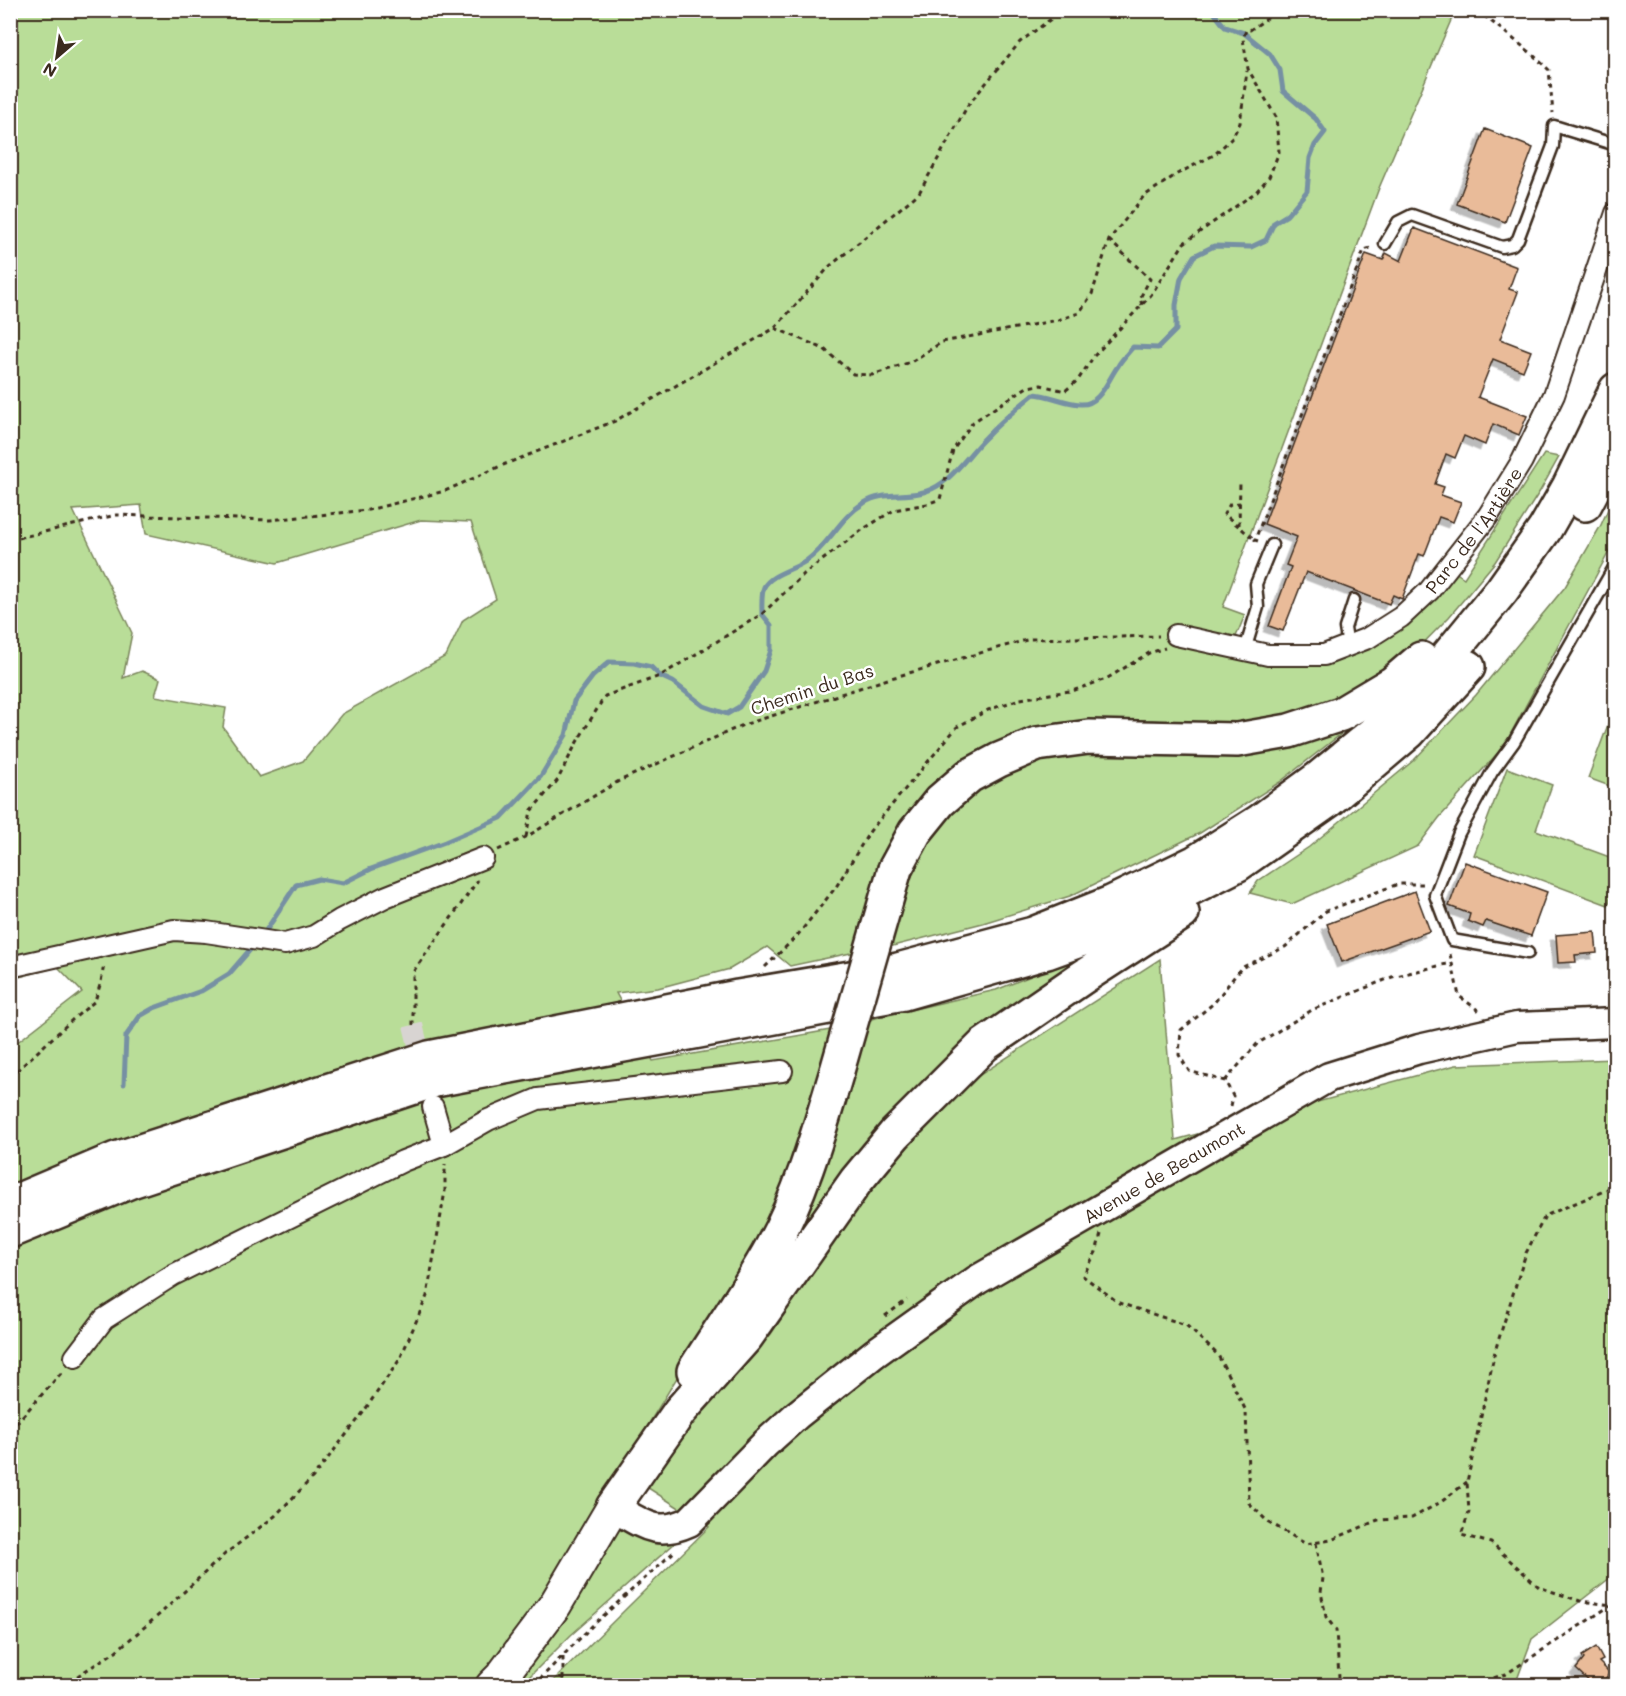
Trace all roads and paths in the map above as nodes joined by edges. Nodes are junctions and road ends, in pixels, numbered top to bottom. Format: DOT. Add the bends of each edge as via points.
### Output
graph roads {
  1 [pos="1063,10"];
  2 [pos="1267,10"];
  3 [pos="1279,10"];
  4 [pos="1477,10"];
  5 [pos="1273,15"];
  6 [pos="1248,69"];
  7 [pos="1554,126"];
  8 [pos="1616,145"];
  9 [pos="1616,213"];
  10 [pos="1109,240"];
  11 [pos="1385,244"];
  12 [pos="1142,306"];
  13 [pos="775,328"];
  14 [pos="1616,390"];
  15 [pos="1616,445"];
  16 [pos="1240,482"];
  17 [pos="1569,487"];
  18 [pos="1240,503"];
  19 [pos="1239,526"];
  20 [pos="10,540"];
  21 [pos="1255,540"];
  22 [pos="1272,545"];
  23 [pos="1616,564"];
  24 [pos="1354,600"];
  25 [pos="1176,635"];
  26 [pos="1348,646"];
  27 [pos="1245,650"];
  28 [pos="1329,800"];
  29 [pos="526,837"];
  30 [pos="483,858"];
  31 [pos="1439,884"];
  32 [pos="1452,940"];
  33 [pos="106,944"];
  34 [pos="1528,953"];
  35 [pos="1451,963"];
  36 [pos="10,967"];
  37 [pos="1483,1014"];
  38 [pos="1616,1023"];
  39 [pos="413,1025"];
  40 [pos="782,1071"];
  41 [pos="10,1077"];
  42 [pos="434,1107"];
  43 [pos="444,1145"];
  44 [pos="1616,1181"];
  45 [pos="10,1204"];
  46 [pos="10,1231"];
  47 [pos="1101,1234"];
  48 [pos="75,1357"];
  49 [pos="10,1430"];
  50 [pos="1467,1482"];
  51 [pos="613,1507"];
  52 [pos="1316,1542"];
  53 [pos="681,1546"];
  54 [pos="1614,1606"];
  55 [pos="563,1656"];
  56 [pos="62,1686"];
  57 [pos="492,1686"];
  58 [pos="533,1686"];
  59 [pos="563,1686"];
  60 [pos="1342,1686"];
  61 [pos="1468,1686"];
  1 -- 13 [label="path" via="1020,42 968,105 919,193 830,266"];
  2 -- 5 [label="path"];
  3 -- 5 [label="path"];
  4 -- 7 [label="path" via="1549,70"];
  5 -- 6 [label="path" via="1244,33"];
  6 -- 10 [label="path" via="1240,123 1232,138 1214,155 1144,196"];
  6 -- 12 [label="path" via="1276,117 1279,152 1269,177 1257,192 1184,243"];
  7 -- 8 [label="lane"];
  7 -- 11 [label="lane" via="1553,146 1518,239 1512,245 1502,247 1412,215 1398,222"];
  9 -- 26 [label="street, Parc de l'Artière" via="1554,395 1522,461 1488,516 1429,591 1401,617"];
  10 -- 12 [label="path" via="1150,279 1140,298"];
  10 -- 13 [label="path" via="1092,294 1079,313 942,342 911,362 872,375 853,374 824,349"];
  11 -- 21 [label="path" via="1364,250"];
  12 -- 29 [label="path" via="1065,392 1041,385 1027,387 973,422 953,450 940,499 894,510 804,574 753,620 660,676 605,696 557,781 531,812"];
  13 -- 20 [label="path" via="615,421 445,491 368,510 270,520 116,515"];
  14 -- 17 [label="highway"];
  15 -- 28 [label="highway" via="1590,496 1515,610 1409,732"];
  16 -- 18 [label="path"];
  17 -- 45 [label="highway" via="1502,590 1443,662 1381,727 1259,822 1196,862 1111,903 1033,934 898,970 429,1058 116,1159"];
  17 -- 51 [label="highway, bridge" via="1548,494 1516,546 1447,636 1393,684 1341,714 1289,731 1237,740 1089,737 1037,744 969,776 940,801 915,832 895,869 837,1071 793,1203 772,1246"];
  18 -- 19 [label="path"];
  18 -- 19 [label="path" via="1230,504 1224,513"];
  19 -- 21 [label="path"];
  21 -- 22 [label="path"];
  22 -- 27 [label="lane" via="1256,585 1258,607"];
  23 -- 31 [label="lane" via="1514,742 1492,772 1459,833"];
  24 -- 26 [label="lane" via="1345,628"];
  25 -- 27 [label="street, Parc de l'Artière"];
  25 -- 29 [label="path, Chemin du Bas" via="1030,639 891,678 743,725 619,781"];
  26 -- 27 [label="street, Parc de l'Artière" via="1324,654 1268,655"];
  28 -- 46 [label="highway" via="1238,864 1110,929 1047,952 904,993 435,1080 131,1180"];
  28 -- 51 [label="highway" via="1289,845 1246,876 1083,977 984,1045 895,1134 856,1181 746,1337 680,1412"];
  29 -- 30 [label="path, Chemin du Bas"];
  30 -- 33 [label="street" via="385,897 314,936 285,944 174,930"];
  30 -- 39 [label="path" via="478,880 413,972"];
  31 -- 32 [label="lane" via="1435,895"];
  31 -- 35 [label="path" via="1398,884 1326,911 1285,947 1241,968 1214,1003 1181,1030 1179,1056 1189,1071 1225,1081 1257,1044 1312,1010 1392,977"];
  32 -- 34 [label="lane"];
  32 -- 35 [label="path"];
  33 -- 36 [label="street"];
  33 -- 41 [label="path" via="102,982 95,1001"];
  35 -- 37 [label="path" via="1459,996"];
  38 -- 51 [label="main road, Avenue de Beaumont" via="1517,1027 1419,1049 1329,1077 977,1280 875,1353 766,1443 690,1522 661,1530"];
  40 -- 43 [label="street" via="538,1099 488,1120"];
  42 -- 43 [label="street"];
  43 -- 48 [label="street" via="403,1161 173,1275 104,1319"];
  43 -- 56 [label="path" via="445,1191 427,1296 400,1359 360,1417 314,1476 275,1516 225,1554 116,1651"];
  44 -- 50 [label="path" via="1606,1190 1545,1216 1526,1253 1496,1351"];
  47 -- 52 [label="path" via="1083,1276 1119,1303 1186,1325 1218,1355 1246,1411 1249,1503 1267,1521 1306,1544"];
  48 -- 49 [label="path"];
  50 -- 52 [label="path" via="1412,1518 1378,1520"];
  50 -- 54 [label="path" via="1469,1512 1461,1535 1491,1543 1539,1587 1580,1601"];
  51 -- 57 [label="main road" via="555,1605"];
  52 -- 60 [label="path" via="1326,1617 1336,1630"];
  53 -- 55 [label="path"];
  54 -- 61 [label="path" via="1506,1674"];
  55 -- 58 [label="path"];
  55 -- 59 [label="path"];
}
